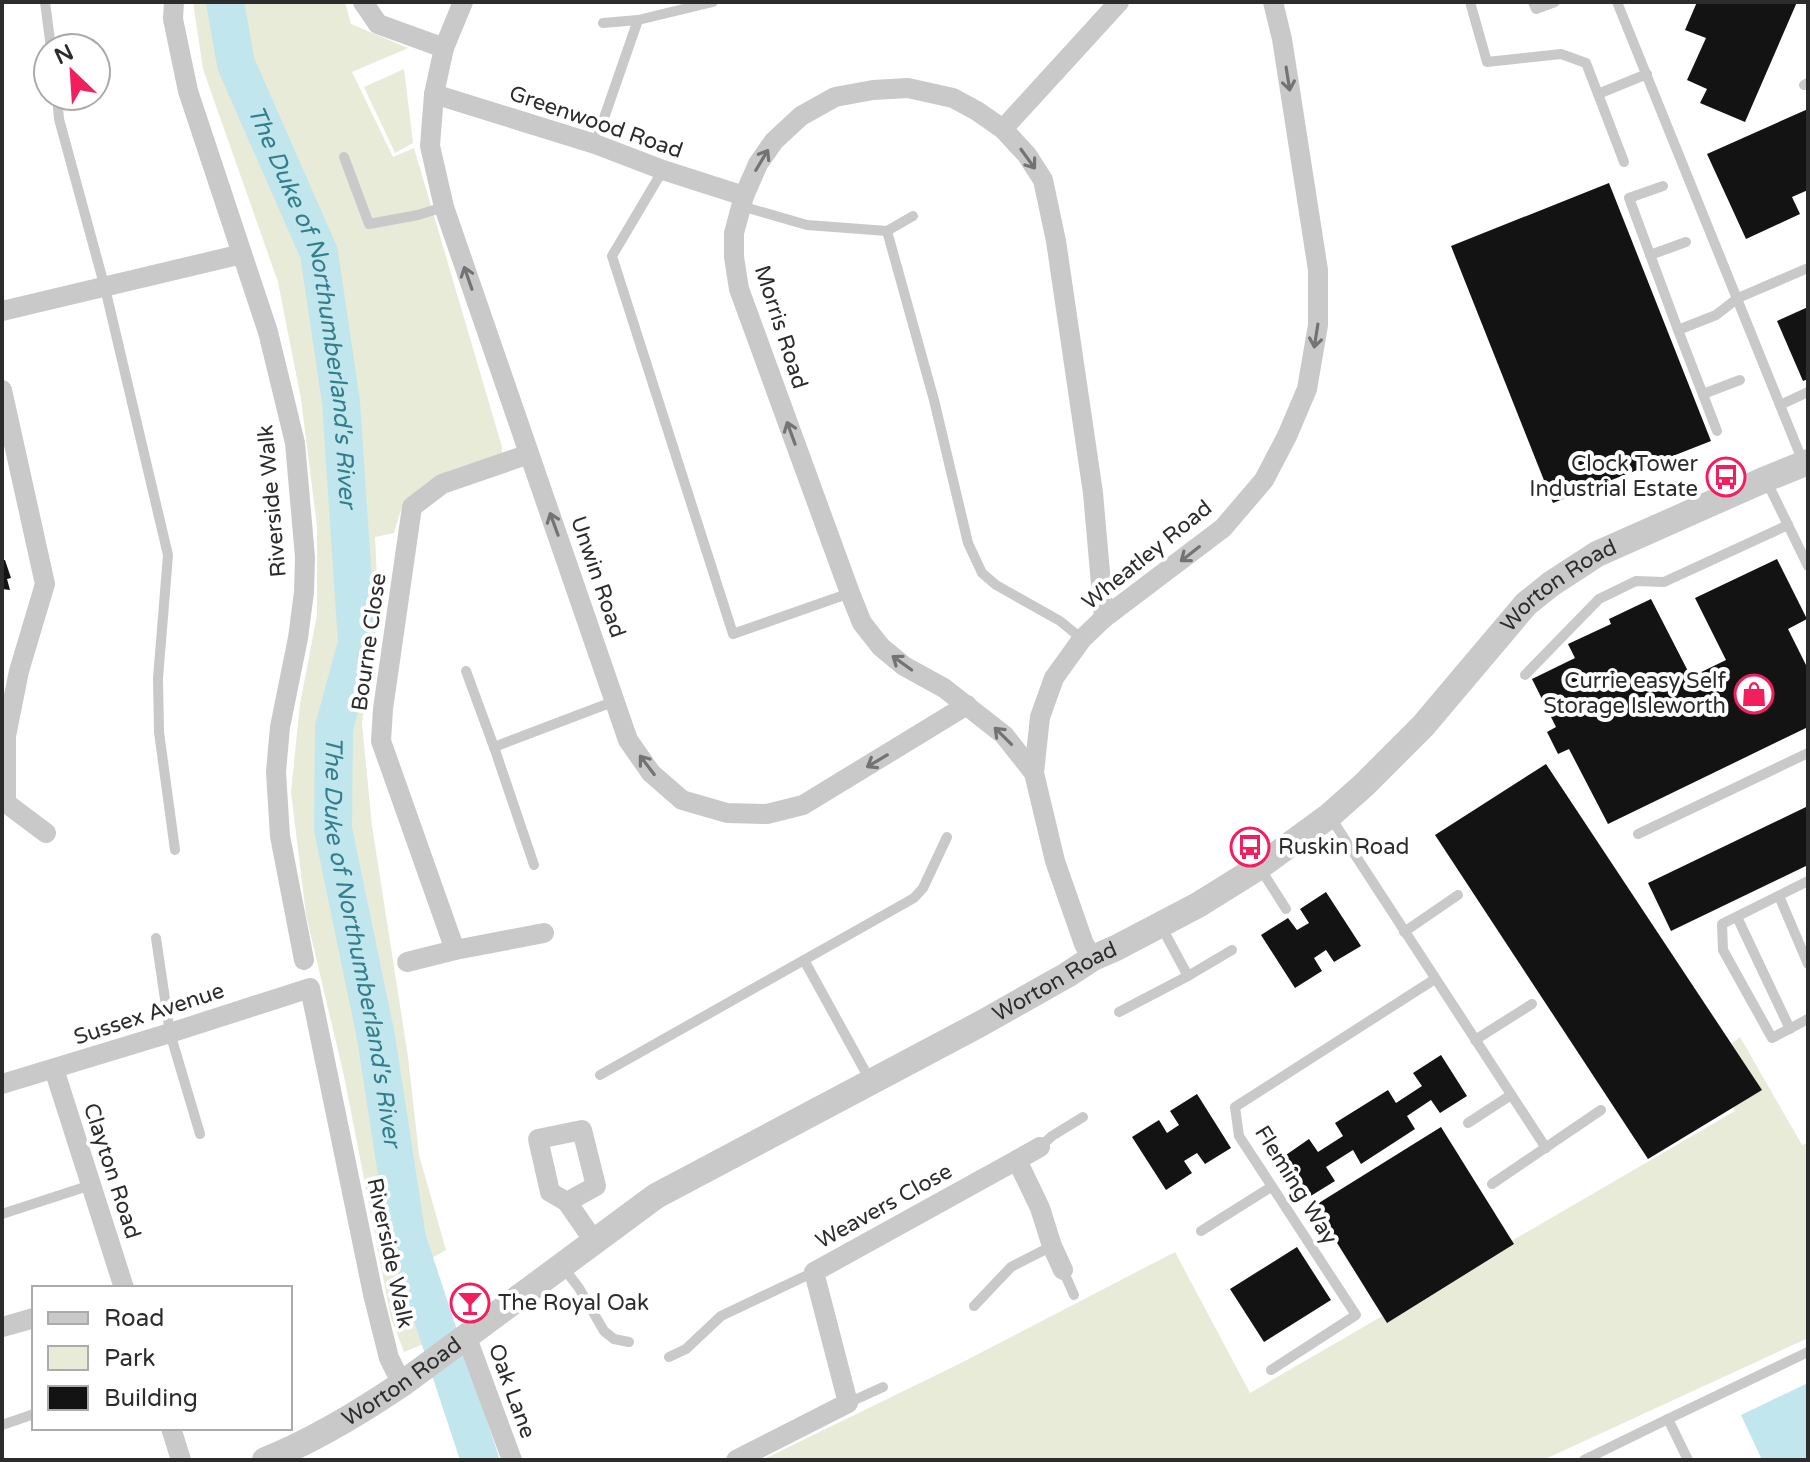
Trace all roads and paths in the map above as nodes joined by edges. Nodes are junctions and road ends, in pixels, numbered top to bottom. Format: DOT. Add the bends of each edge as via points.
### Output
graph roads {
  1 [pos="45,2"];
  2 [pos="174,2"];
  3 [pos="363,2"];
  4 [pos="463,2"];
  5 [pos="713,2"];
  6 [pos="1119,2"];
  7 [pos="1273,2"];
  8 [pos="1470,2"];
  9 [pos="1555,2"];
  10 [pos="1617,2"];
  11 [pos="1534,6"];
  12 [pos="638,20"];
  13 [pos="603,23"];
  14 [pos="49,32"];
  15 [pos="444,48"];
  16 [pos="1647,74"];
  17 [pos="434,94"];
  18 [pos="1598,94"];
  19 [pos="58,112"];
  20 [pos="1003,129"];
  21 [pos="595,144"];
  22 [pos="344,157"];
  23 [pos="1624,162"];
  24 [pos="663,170"];
  25 [pos="1663,186"];
  26 [pos="742,201"];
  27 [pos="444,207"];
  28 [pos="913,216"];
  29 [pos="887,231"];
  30 [pos="1686,242"];
  31 [pos="242,254"];
  32 [pos="1650,255"];
  33 [pos="1808,268"];
  34 [pos="105,288"];
  35 [pos="1738,298"];
  36 [pos="2,311"];
  37 [pos="1678,330"];
  38 [pos="1740,380"];
  39 [pos="2,390"];
  40 [pos="1808,392"];
  41 [pos="1703,394"];
  42 [pos="1780,405"];
  43 [pos="1717,431"];
  44 [pos="529,454"];
  45 [pos="1806,463"];
  46 [pos="1766,479"];
  47 [pos="1788,525"];
  48 [pos="1808,566"];
  49 [pos="850,593"];
  50 [pos="1104,618"];
  51 [pos="1082,639"];
  52 [pos="466,671"];
  53 [pos="10,675"];
  54 [pos="1525,675"];
  55 [pos="615,701"];
  56 [pos="967,705"];
  57 [pos="494,747"];
  58 [pos="1808,753"];
  59 [pos="1034,773"];
  60 [pos="4,803"];
  61 [pos="1329,816"];
  62 [pos="46,833"];
  63 [pos="1638,834"];
  64 [pos="947,837"];
  65 [pos="175,850"];
  66 [pos="534,865"];
  67 [pos="1259,867"];
  68 [pos="1808,881"];
  69 [pos="1458,895"];
  70 [pos="1779,896"];
  71 [pos="1286,909"];
  72 [pos="1737,917"];
  73 [pos="1160,925"];
  74 [pos="1404,932"];
  75 [pos="544,933"];
  76 [pos="156,938"];
  77 [pos="455,950"];
  78 [pos="1232,950"];
  79 [pos="1093,958"];
  80 [pos="304,960"];
  81 [pos="804,960"];
  82 [pos="407,962"];
  83 [pos="1808,964"];
  84 [pos="1188,976"];
  85 [pos="1435,979"];
  86 [pos="310,988"];
  87 [pos="1532,1004"];
  88 [pos="1119,1012"];
  89 [pos="1808,1019"];
  90 [pos="1790,1029"];
  91 [pos="170,1033"];
  92 [pos="1475,1040"];
  93 [pos="54,1069"];
  94 [pos="600,1075"];
  95 [pos="871,1082"];
  96 [pos="2,1084"];
  97 [pos="1511,1095"];
  98 [pos="1601,1110"];
  99 [pos="1083,1117"];
  100 [pos="1468,1123"];
  101 [pos="200,1134"];
  102 [pos="1040,1147"];
  103 [pos="1546,1148"];
  104 [pos="1017,1160"];
  105 [pos="1492,1184"];
  106 [pos="91,1185"];
  107 [pos="1271,1187"];
  108 [pos="567,1202"];
  109 [pos="2,1214"];
  110 [pos="1201,1231"];
  111 [pos="594,1241"];
  112 [pos="1052,1246"];
  113 [pos="562,1265"];
  114 [pos="1063,1270"];
  115 [pos="814,1272"];
  116 [pos="123,1286"];
  117 [pos="1074,1295"];
  118 [pos="974,1306"];
  119 [pos="32,1319"];
  120 [pos="2,1327"];
  121 [pos="461,1342"];
  122 [pos="629,1342"];
  123 [pos="1808,1352"];
  124 [pos="669,1357"];
  125 [pos="1271,1370"];
  126 [pos="402,1384"];
  127 [pos="883,1387"];
  128 [pos="848,1403"];
  129 [pos="32,1415"];
  130 [pos="1668,1419"];
  131 [pos="2,1425"];
  132 [pos="172,1430"];
  133 [pos="181,1460"];
  134 [pos="265,1460"];
  135 [pos="512,1460"];
  136 [pos="736,1460"];
  137 [pos="1584,1460"];
  138 [pos="1688,1460"];
  1 -- 14 [label="lane"];
  2 -- 31 [label="street, Riverside Walk" via="188,91"];
  3 -- 15 [label="street" via="378,24"];
  4 -- 15 [label="street, Unwin Road"];
  5 -- 12 [label="lane"];
  6 -- 20 [label="street"];
  7 -- 50 [label="street, Wheatley Road, one-way" via="1318,270 1318,325 1307,389 1264,480 1223,528"];
  8 -- 18 [label="lane" via="1487,62 1561,54 1586,63"];
  9 -- 11 [label="lane"];
  10 -- 16 [label="lane"];
  12 -- 13 [label="lane"];
  12 -- 21 [label="lane"];
  15 -- 17 [label="street, Unwin Road"];
  16 -- 18 [label="lane"];
  16 -- 35 [label="lane"];
  17 -- 21 [label="street, Greenwood Road"];
  17 -- 27 [label="street, Unwin Road" via="430,146"];
  18 -- 23 [label="lane"];
  19 -- 34 [label="lane"];
  26 -- 20 [label="street, Morris Road, one-way" via="774,141 801,116 835,97 908,88 953,98"];
  20 -- 50 [label="street, Morris Road, one-way" via="1043,180 1056,241 1093,493"];
  21 -- 24 [label="street, Greenwood Road"];
  22 -- 27 [label="lane" via="369,224"];
  24 -- 26 [label="street, Greenwood Road"];
  24 -- 49 [label="lane" via="612,256 733,634"];
  25 -- 32 [label="lane" via="1629,198"];
  26 -- 29 [label="lane" via="807,225"];
  49 -- 26 [label="street, Morris Road, one-way" via="739,289 734,233"];
  44 -- 27 [label="street, Unwin Road, one-way"];
  28 -- 29 [label="lane"];
  29 -- 51 [label="lane" via="968,543 982,573"];
  30 -- 32 [label="lane"];
  31 -- 34 [label="street"];
  31 -- 80 [label="street, Riverside Walk" via="295,443 304,592 276,772 280,836"];
  32 -- 37 [label="lane"];
  33 -- 35 [label="lane"];
  34 -- 36 [label="street"];
  34 -- 65 [label="lane" via="168,555 159,732"];
  35 -- 37 [label="lane" via="1716,315"];
  35 -- 42 [label="lane"];
  37 -- 41 [label="lane"];
  38 -- 41 [label="lane"];
  39 -- 53 [label="street" via="45,584"];
  40 -- 42 [label="lane"];
  41 -- 43 [label="lane"];
  42 -- 45 [label="lane"];
  55 -- 44 [label="street, Unwin Road, one-way"];
  44 -- 77 [label="street, Bourne Close" via="442,484 412,507 381,741"];
  45 -- 46 [label="street, Worton Road"];
  46 -- 47 [label="lane"];
  46 -- 61 [label="street, Worton Road" via="1597,554 1551,584 1526,604 1423,726"];
  47 -- 48 [label="lane"];
  47 -- 54 [label="lane" via="1664,582 1636,581 1599,599"];
  56 -- 49 [label="street, Morris Road, one-way" via="881,647 862,623"];
  50 -- 51 [label="street, Wheatley Road"];
  51 -- 59 [label="street, Wheatley Road" via="1054,678 1040,717"];
  52 -- 57 [label="lane"];
  53 -- 60 [label="street"];
  56 -- 55 [label="street, Unwin Road, one-way" via="803,805 767,814 727,813 682,800 651,773 628,740"];
  55 -- 57 [label="lane"];
  59 -- 56 [label="street, one-way" via="1004,735"];
  57 -- 66 [label="lane"];
  58 -- 63 [label="lane"];
  59 -- 79 [label="street" via="1055,861"];
  60 -- 62 [label="street"];
  61 -- 67 [label="street, Worton Road"];
  61 -- 74 [label="lane"];
  64 -- 81 [label="lane" via="914,898"];
  67 -- 71 [label="lane"];
  67 -- 73 [label="street, Worton Road"];
  68 -- 70 [label="lane"];
  69 -- 74 [label="lane"];
  70 -- 72 [label="lane"];
  70 -- 83 [label="lane"];
  72 -- 90 [label="lane"];
  72 -- 90 [label="lane" via="1722,924 1723,950 1772,1038"];
  73 -- 79 [label="street, Worton Road"];
  73 -- 84 [label="lane"];
  74 -- 85 [label="lane"];
  75 -- 77 [label="street"];
  76 -- 91 [label="lane"];
  77 -- 82 [label="street"];
  78 -- 84 [label="lane"];
  79 -- 95 [label="street, Worton Road"];
  81 -- 94 [label="lane"];
  81 -- 95 [label="lane"];
  84 -- 88 [label="lane"];
  85 -- 92 [label="lane"];
  85 -- 107 [label="lane, Fleming Way" via="1235,1107 1239,1136"];
  86 -- 91 [label="street, Sussex Avenue"];
  86 -- 126 [label="street, Riverside Walk" via="373,1294 389,1358"];
  87 -- 92 [label="lane"];
  89 -- 90 [label="lane"];
  91 -- 93 [label="street, Sussex Avenue"];
  91 -- 101 [label="lane"];
  92 -- 97 [label="lane"];
  93 -- 96 [label="street, Sussex Avenue"];
  93 -- 106 [label="street, Clayton Road"];
  95 -- 111 [label="street, Worton Road" via="656,1196"];
  97 -- 100 [label="lane"];
  97 -- 103 [label="lane"];
  98 -- 103 [label="lane"];
  99 -- 102 [label="lane"];
  102 -- 104 [label="street, Weavers Close"];
  103 -- 105 [label="lane"];
  104 -- 112 [label="street"];
  104 -- 115 [label="street, Weavers Close"];
  106 -- 109 [label="lane"];
  106 -- 116 [label="street, Clayton Road"];
  107 -- 110 [label="lane"];
  107 -- 125 [label="lane, Fleming Way" via="1356,1315"];
  108 -- 111 [label="street"];
  111 -- 113 [label="street, Worton Road"];
  112 -- 114 [label="street"];
  112 -- 118 [label="lane" via="1011,1267"];
  113 -- 121 [label="street, Worton Road"];
  113 -- 122 [label="lane" via="604,1331"];
  114 -- 117 [label="lane"];
  115 -- 124 [label="lane" via="721,1316 686,1349"];
  115 -- 128 [label="street, Weavers Close"];
  119 -- 120 [label="street"];
  121 -- 126 [label="street, Worton Road"];
  121 -- 135 [label="street, Oak Lane"];
  123 -- 130 [label="lane"];
  126 -- 134 [label="street, Worton Road"];
  127 -- 128 [label="lane"];
  128 -- 136 [label="street"];
  129 -- 131 [label="lane"];
  130 -- 137 [label="lane"];
  130 -- 138 [label="lane"];
  132 -- 133 [label="street"];
}
